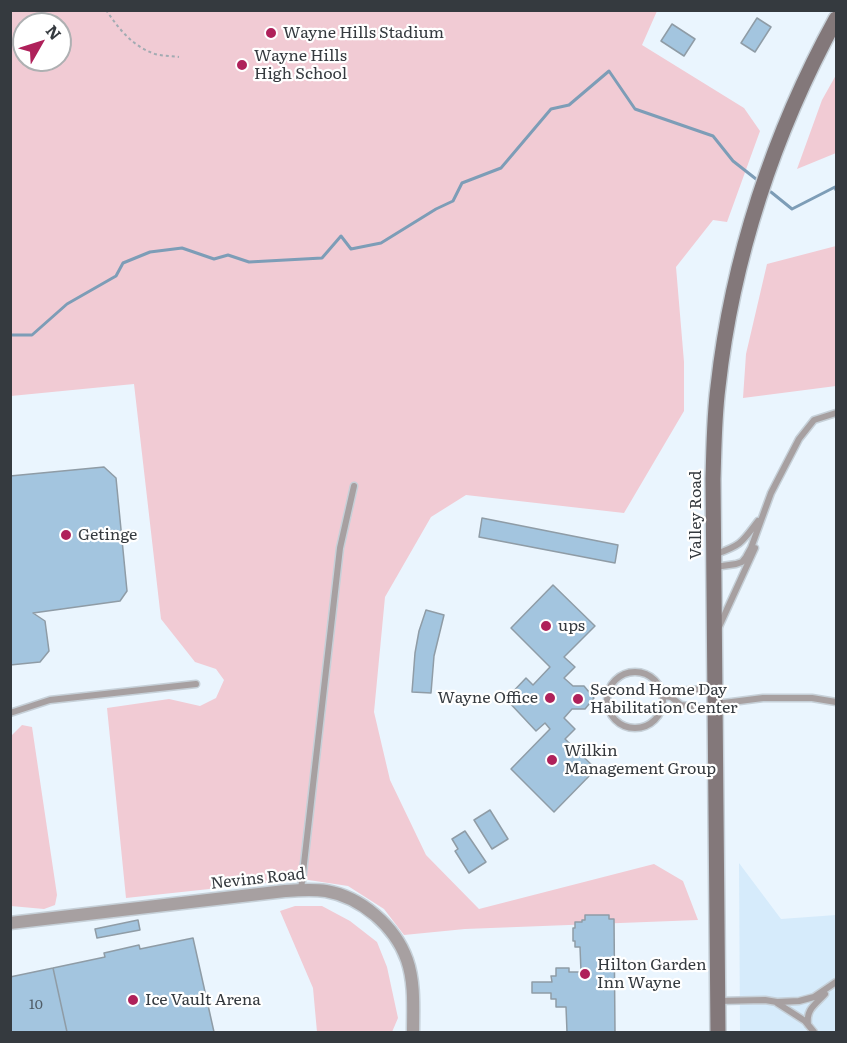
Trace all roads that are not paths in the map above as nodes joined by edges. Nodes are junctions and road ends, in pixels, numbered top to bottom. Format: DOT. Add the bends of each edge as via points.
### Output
graph roads {
  1 [pos="837,19"];
  2 [pos="837,413"];
  3 [pos="354,486"];
  4 [pos="762,516"];
  5 [pos="714,561"];
  6 [pos="714,636"];
  7 [pos="196,684"];
  8 [pos="715,688"];
  9 [pos="663,696"];
  10 [pos="671,697"];
  11 [pos="837,702"];
  12 [pos="716,706"];
  13 [pos="10,713"];
  14 [pos="302,890"];
  15 [pos="10,923"];
  16 [pos="834,985"];
  17 [pos="717,1001"];
  18 [pos="777,1002"];
  19 [pos="808,1025"];
  20 [pos="413,1032"];
  21 [pos="718,1032"];
  22 [pos="813,1032"];
  1 -- 5 [label="main road, Valley Road" via="800,90 772,161 732,302 714,432"];
  2 -- 4 [label="lane" via="814,420 799,439"];
  3 -- 14 [label="lane" via="340,548"];
  4 -- 5 [label="lane" via="742,543"];
  4 -- 5 [label="lane" via="742,562"];
  4 -- 6 [label="lane" via="756,547"];
  5 -- 6 [label="main road, Valley Road"];
  6 -- 8 [label="main road, Valley Road"];
  7 -- 13 [label="lane" via="50,700"];
  8 -- 10 [label="lane" via="679,691"];
  8 -- 12 [label="main road, Valley Road"];
  9 -- 9 [label="lane" via="648,674 633,672 610,686 606,706 617,723 638,728 658,716"];
  9 -- 10 [label="lane"];
  10 -- 12 [label="lane" via="681,705"];
  11 -- 12 [label="lane" via="763,698"];
  12 -- 17 [label="main road, Valley Road"];
  14 -- 15 [label="street, Nevins Road"];
  14 -- 20 [label="street, Nevins Road" via="327,891 349,899 386,926 407,959"];
  16 -- 18 [label="lane" via="814,997"];
  16 -- 19 [label="lane" via="810,1010"];
  17 -- 18 [label="lane"];
  17 -- 21 [label="main road, Valley Road"];
  18 -- 19 [label="lane"];
  19 -- 22 [label="lane"];
}
